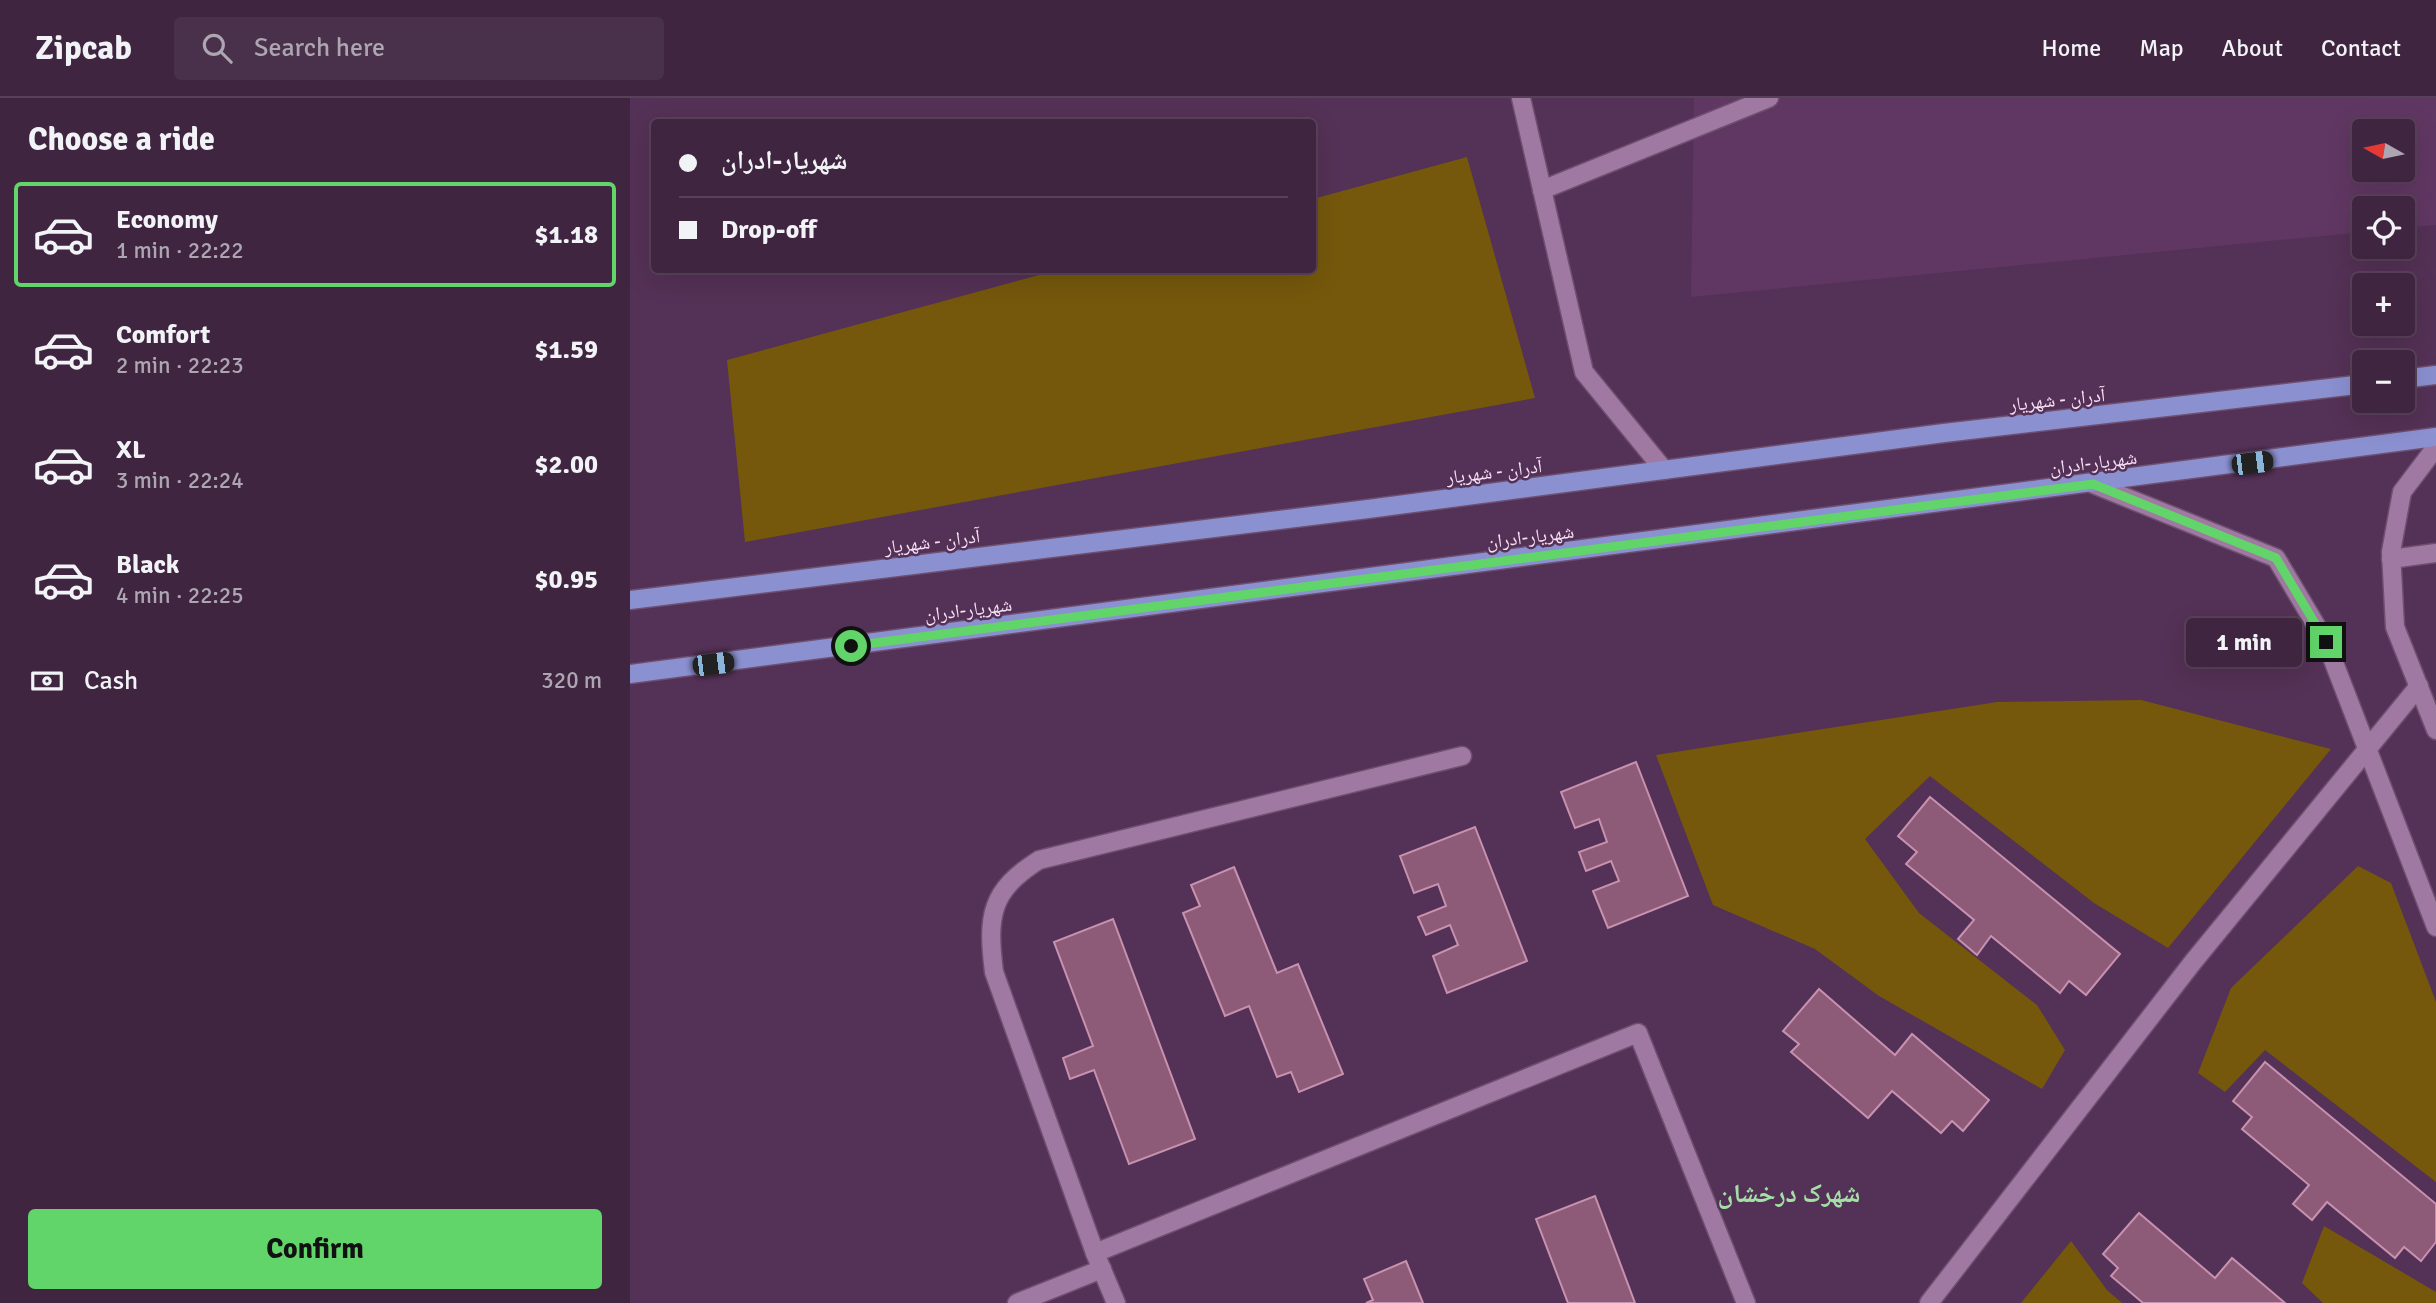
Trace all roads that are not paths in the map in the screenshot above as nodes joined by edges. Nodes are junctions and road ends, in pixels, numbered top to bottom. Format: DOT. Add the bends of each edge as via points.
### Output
graph roads {
  1 [pos="1521,98"];
  2 [pos="1769,98"];
  3 [pos="1542,190"];
  4 [pos="2436,375"];
  5 [pos="2415,378"];
  6 [pos="2352,385"];
  7 [pos="2436,437"];
  8 [pos="2436,447"];
  9 [pos="1664,470"];
  10 [pos="2093,484"];
  11 [pos="2436,553"];
  12 [pos="2391,559"];
  13 [pos="630,600"];
  14 [pos="630,674"];
  15 [pos="2419,686"];
  16 [pos="2436,730"];
  17 [pos="2366,751"];
  18 [pos="1462,756"];
  19 [pos="2436,927"];
  20 [pos="1098,1261"];
  21 [pos="1017,1303"];
  22 [pos="1116,1303"];
  23 [pos="1746,1303"];
  24 [pos="1929,1303"];
  1 -- 3 [label="street"];
  2 -- 3 [label="street"];
  3 -- 9 [label="street" via="1584,372"];
  4 -- 5 [label="main road"];
  6 -- 9 [label="main road, آدران - شهریار"];
  7 -- 10 [label="main road, شهریار-ادران"];
  8 -- 12 [label="street" via="2402,492"];
  9 -- 13 [label="main road, آدران - شهریار"];
  10 -- 14 [label="main road, شهریار-ادران"];
  10 -- 17 [label="street" via="2276,558 2326,642"];
  11 -- 12 [label="street"];
  12 -- 15 [label="street" via="2395,627"];
  15 -- 16 [label="street"];
  15 -- 17 [label="street"];
  17 -- 19 [label="street"];
  17 -- 24 [label="street" via="2193,962"];
  18 -- 20 [label="street" via="1039,860 1012,877 995,904 990,939 993,972"];
  20 -- 21 [label="street"];
  20 -- 22 [label="street"];
  20 -- 23 [label="street" via="1638,1033"];
}
